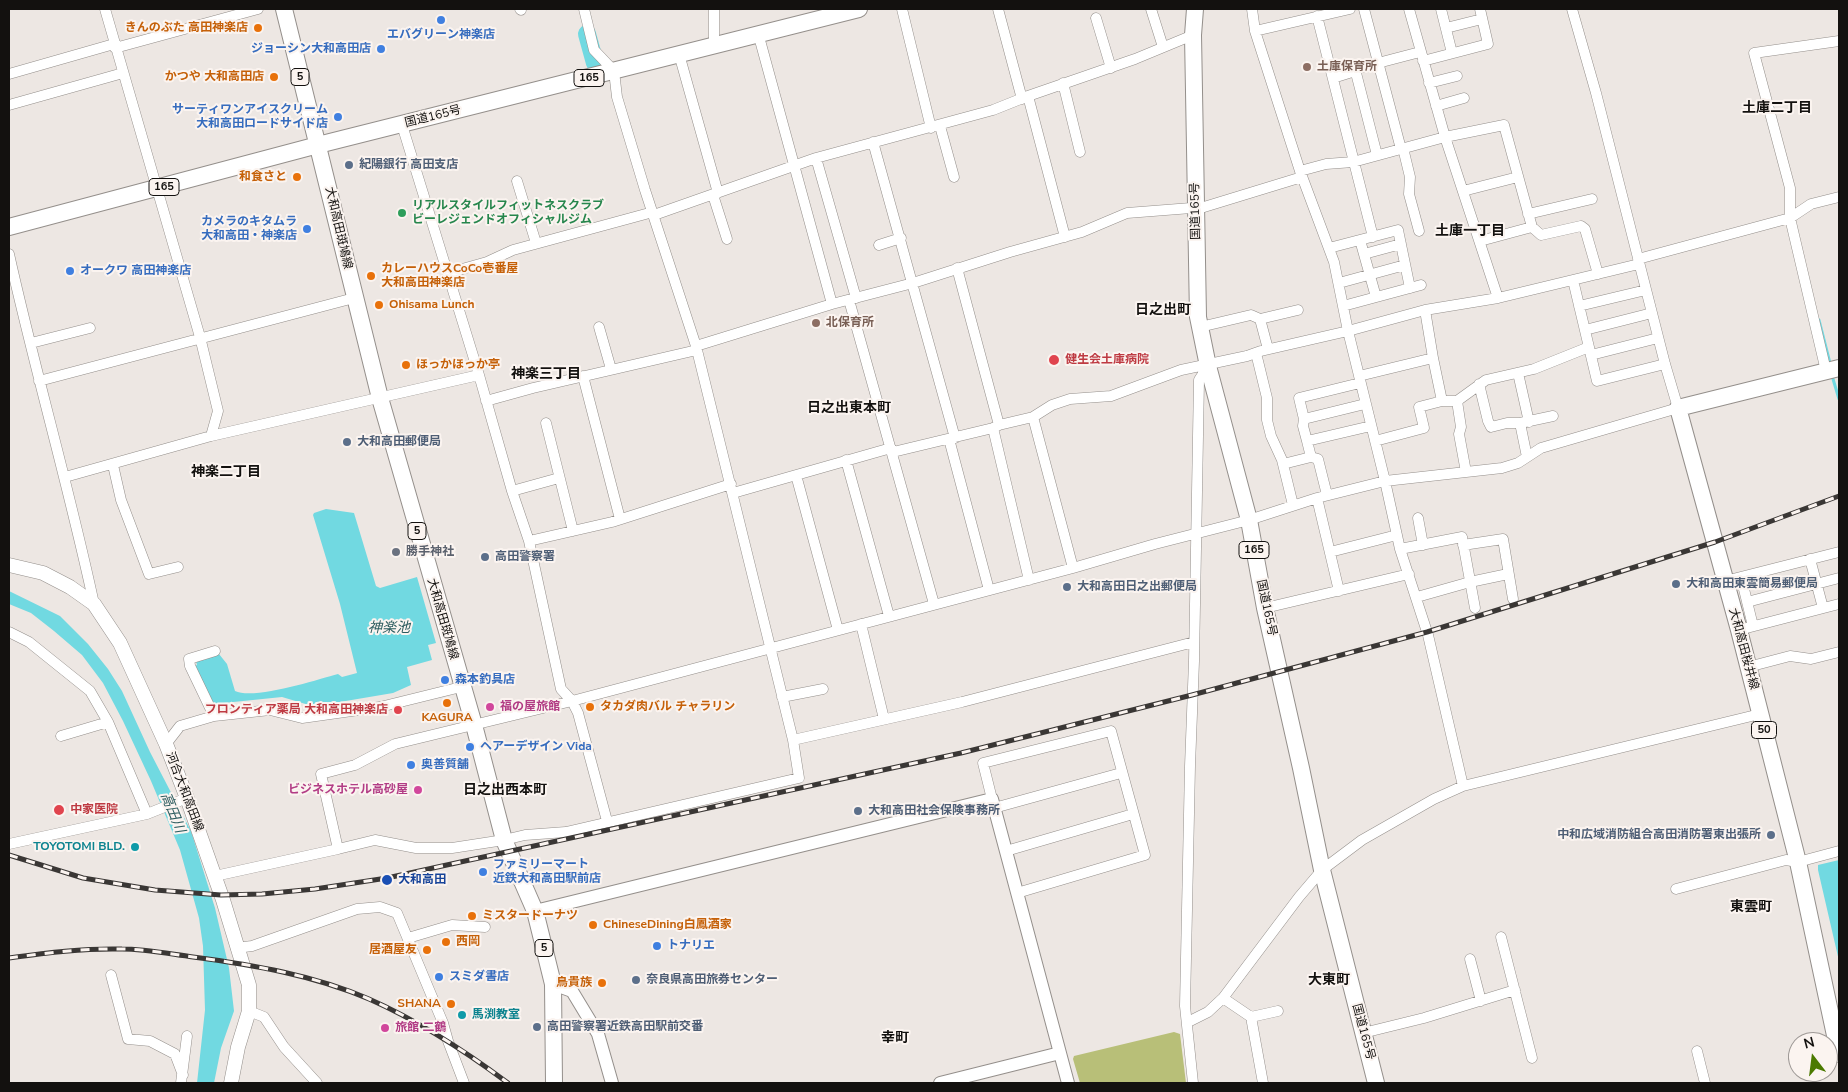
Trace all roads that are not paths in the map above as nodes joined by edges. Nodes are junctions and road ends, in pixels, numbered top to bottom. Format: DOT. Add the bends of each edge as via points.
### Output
graph roads {
  1 [pos="105,9"];
  2 [pos="258,9"];
  3 [pos="284,9"];
  4 [pos="584,9"];
  5 [pos="714,9"];
  6 [pos="859,9"];
  7 [pos="902,9"];
  8 [pos="998,9"];
  9 [pos="1151,9"];
  10 [pos="1195,9"];
  11 [pos="1252,9"];
  12 [pos="1350,9"];
  13 [pos="1364,9"];
  14 [pos="1408,9"];
  15 [pos="1441,9"];
  16 [pos="1572,9"];
  17 [pos="1481,14"];
  18 [pos="1317,16"];
  19 [pos="1096,18"];
  20 [pos="1446,28"];
  21 [pos="1255,31"];
  22 [pos="758,34"];
  23 [pos="1193,35"];
  24 [pos="1839,41"];
  25 [pos="714,45"];
  26 [pos="115,46"];
  27 [pos="1163,48"];
  28 [pos="1452,53"];
  29 [pos="678,54"];
  30 [pos="1421,56"];
  31 [pos="1379,63"];
  32 [pos="1111,68"];
  33 [pos="1355,69"];
  34 [pos="614,71"];
  35 [pos="123,73"];
  36 [pos="9,74"];
  37 [pos="1457,76"];
  38 [pos="1333,78"];
  39 [pos="1063,83"];
  40 [pos="1429,83"];
  41 [pos="1025,97"];
  42 [pos="1464,98"];
  43 [pos="9,105"];
  44 [pos="1436,106"];
  45 [pos="402,125"];
  46 [pos="935,127"];
  47 [pos="1445,137"];
  48 [pos="873,142"];
  49 [pos="318,145"];
  50 [pos="1402,149"];
  51 [pos="1080,152"];
  52 [pos="1377,155"];
  53 [pos="816,158"];
  54 [pos="1353,162"];
  55 [pos="793,166"];
  56 [pos="1301,174"];
  57 [pos="954,177"];
  58 [pos="1518,177"];
  59 [pos="517,181"];
  60 [pos="157,189"];
  61 [pos="1463,191"];
  62 [pos="715,194"];
  63 [pos="1839,197"];
  64 [pos="1592,199"];
  65 [pos="1196,208"];
  66 [pos="653,214"];
  67 [pos="1528,214"];
  68 [pos="1790,218"];
  69 [pos="1532,226"];
  70 [pos="9,227"];
  71 [pos="1419,232"];
  72 [pos="1373,236"];
  73 [pos="1065,237"];
  74 [pos="901,238"];
  75 [pos="727,239"];
  76 [pos="1360,240"];
  77 [pos="1480,241"];
  78 [pos="536,243"];
  79 [pos="1401,244"];
  80 [pos="878,245"];
  81 [pos="1329,248"];
  82 [pos="9,254"];
  83 [pos="1364,254"];
  84 [pos="1639,261"];
  85 [pos="1406,265"];
  86 [pos="957,268"];
  87 [pos="448,273"];
  88 [pos="1598,274"];
  89 [pos="1369,275"];
  90 [pos="1573,280"];
  91 [pos="913,283"];
  92 [pos="1339,283"];
  93 [pos="1421,285"];
  94 [pos="1410,288"];
  95 [pos="1646,290"];
  96 [pos="1376,297"];
  97 [pos="354,298"];
  98 [pos="1498,298"];
  99 [pos="852,299"];
  100 [pos="832,304"];
  101 [pos="1343,306"];
  102 [pos="1579,306"];
  103 [pos="1298,310"];
  104 [pos="1425,310"];
  105 [pos="1652,313"];
  106 [pos="1260,319"];
  107 [pos="598,326"];
  108 [pos="1200,327"];
  109 [pos="90,328"];
  110 [pos="1585,330"];
  111 [pos="1348,331"];
  112 [pos="200,338"];
  113 [pos="1658,338"];
  114 [pos="31,344"];
  115 [pos="696,348"];
  116 [pos="1268,349"];
  117 [pos="1590,351"];
  118 [pos="1256,353"];
  119 [pos="1433,358"];
  120 [pos="1665,364"];
  121 [pos="1208,366"];
  122 [pos="611,369"];
  123 [pos="1833,370"];
  124 [pos="1518,373"];
  125 [pos="479,375"];
  126 [pos="583,376"];
  127 [pos="1359,379"];
  128 [pos="39,381"];
  129 [pos="1479,384"];
  130 [pos="380,398"];
  131 [pos="486,401"];
  132 [pos="1442,401"];
  133 [pos="1457,401"];
  134 [pos="1365,404"];
  135 [pos="1678,408"];
  136 [pos="1553,416"];
  137 [pos="1033,417"];
  138 [pos="1304,419"];
  139 [pos="546,423"];
  140 [pos="1525,423"];
  141 [pos="996,426"];
  142 [pos="1371,426"];
  143 [pos="211,436"];
  144 [pos="952,439"];
  145 [pos="1307,441"];
  146 [pos="1375,441"];
  147 [pos="892,450"];
  148 [pos="1311,457"];
  149 [pos="1527,457"];
  150 [pos="846,460"];
  151 [pos="1283,464"];
  152 [pos="113,465"];
  153 [pos="1466,472"];
  154 [pos="796,475"];
  155 [pos="65,477"];
  156 [pos="559,478"];
  157 [pos="1385,481"];
  158 [pos="732,488"];
  159 [pos="512,491"];
  160 [pos="1328,495"];
  161 [pos="1317,498"];
  162 [pos="1293,505"];
  163 [pos="1418,518"];
  164 [pos="620,519"];
  165 [pos="1249,520"];
  166 [pos="573,532"];
  167 [pos="1196,534"];
  168 [pos="1397,535"];
  169 [pos="529,541"];
  170 [pos="1423,544"];
  171 [pos="1463,545"];
  172 [pos="1400,549"];
  173 [pos="1330,552"];
  174 [pos="1839,552"];
  175 [pos="1810,559"];
  176 [pos="9,565"];
  177 [pos="178,567"];
  178 [pos="1073,568"];
  179 [pos="1409,574"];
  180 [pos="1508,574"];
  181 [pos="1839,578"];
  182 [pos="1733,579"];
  183 [pos="1029,580"];
  184 [pos="1470,582"];
  185 [pos="1817,584"];
  186 [pos="989,590"];
  187 [pos="1339,591"];
  188 [pos="1417,597"];
  189 [pos="1513,599"];
  190 [pos="1747,602"];
  191 [pos="94,604"];
  192 [pos="934,604"];
  193 [pos="1839,604"];
  194 [pos="1265,608"];
  195 [pos="1475,608"];
  196 [pos="1823,608"];
  197 [pos="889,616"];
  198 [pos="861,624"];
  199 [pos="1746,628"];
  200 [pos="838,630"];
  201 [pos="9,632"];
  202 [pos="1194,642"];
  203 [pos="770,648"];
  204 [pos="215,650"];
  205 [pos="1839,652"];
  206 [pos="1748,667"];
  207 [pos="462,687"];
  208 [pos="822,688"];
  209 [pos="782,697"];
  210 [pos="572,700"];
  211 [pos="1760,714"];
  212 [pos="214,716"];
  213 [pos="884,719"];
  214 [pos="108,722"];
  215 [pos="474,725"];
  216 [pos="61,736"];
  217 [pos="793,740"];
  218 [pos="166,744"];
  219 [pos="1122,773"];
  220 [pos="1463,786"];
  221 [pos="186,799"];
  222 [pos="993,804"];
  223 [pos="152,812"];
  224 [pos="1133,814"];
  225 [pos="607,821"];
  226 [pos="504,840"];
  227 [pos="9,844"];
  228 [pos="338,849"];
  229 [pos="1006,851"];
  230 [pos="1839,851"];
  231 [pos="1798,862"];
  232 [pos="1322,870"];
  233 [pos="215,876"];
  234 [pos="1676,889"];
  235 [pos="1017,893"];
  236 [pos="535,911"];
  237 [pos="485,927"];
  238 [pos="1501,937"];
  239 [pos="408,938"];
  240 [pos="236,948"];
  241 [pos="1470,959"];
  242 [pos="111,974"];
  243 [pos="553,984"];
  244 [pos="1515,990"];
  245 [pos="1223,998"];
  246 [pos="1481,1000"];
  247 [pos="249,1011"];
  248 [pos="1278,1011"];
  249 [pos="1251,1017"];
  250 [pos="1188,1022"];
  251 [pos="1363,1033"];
  252 [pos="187,1036"];
  253 [pos="1697,1050"];
  254 [pos="1060,1054"];
  255 [pos="1839,1054"];
  256 [pos="1532,1058"];
  257 [pos="182,1079"];
  258 [pos="231,1083"];
  259 [pos="317,1083"];
  260 [pos="464,1083"];
  261 [pos="554,1083"];
  262 [pos="612,1083"];
  263 [pos="940,1083"];
  264 [pos="1068,1083"];
  265 [pos="1193,1083"];
  266 [pos="1263,1083"];
  267 [pos="1376,1083"];
  268 [pos="1705,1083"];
  1 -- 26 [label="street"];
  2 -- 26 [label="street"];
  3 -- 49 [label="main road, 大和高田斑鳩線 / 5"];
  4 -- 34 [label="street" via="594,50"];
  5 -- 25 [label="street"];
  6 -- 22 [label="main road, 国道165号 / 165"];
  7 -- 46 [label="street"];
  8 -- 41 [label="street"];
  9 -- 27 [label="street"];
  10 -- 23 [label="main road, 国道165号 / 165"];
  11 -- 21 [label="street"];
  12 -- 18 [label="street"];
  13 -- 31 [label="street"];
  14 -- 30 [label="street"];
  15 -- 20 [label="street"];
  16 -- 84 [label="street"];
  17 -- 20 [label="street"];
  17 -- 28 [label="street" via="1488,44"];
  18 -- 21 [label="street"];
  18 -- 38 [label="street"];
  19 -- 32 [label="street"];
  20 -- 28 [label="street"];
  21 -- 56 [label="street"];
  22 -- 25 [label="main road, 国道165号 / 165"];
  22 -- 55 [label="street"];
  23 -- 27 [label="street"];
  23 -- 65 [label="main road, 国道165号 / 165"];
  24 -- 68 [label="street" via="1754,53 1790,188"];
  25 -- 29 [label="main road, 国道165号 / 165"];
  26 -- 35 [label="street"];
  26 -- 36 [label="street"];
  27 -- 32 [label="street"];
  28 -- 30 [label="street"];
  29 -- 34 [label="main road, 国道165号 / 165"];
  29 -- 62 [label="street"];
  30 -- 31 [label="street"];
  30 -- 40 [label="street"];
  31 -- 33 [label="street"];
  31 -- 50 [label="street"];
  32 -- 39 [label="street"];
  33 -- 38 [label="street"];
  33 -- 52 [label="street"];
  34 -- 45 [label="main road, 国道165号 / 165"];
  34 -- 66 [label="street" via="617,96"];
  35 -- 43 [label="street"];
  35 -- 60 [label="street"];
  37 -- 40 [label="street"];
  38 -- 54 [label="street"];
  39 -- 41 [label="street"];
  39 -- 51 [label="street"];
  40 -- 44 [label="street"];
  41 -- 46 [label="street"];
  41 -- 73 [label="street"];
  42 -- 44 [label="street"];
  44 -- 47 [label="street"];
  45 -- 49 [label="main road, 国道165号 / 165"];
  45 -- 87 [label="street"];
  46 -- 48 [label="street"];
  46 -- 57 [label="street"];
  47 -- 50 [label="street"];
  47 -- 58 [label="street" via="1504,125"];
  47 -- 61 [label="street"];
  48 -- 53 [label="street"];
  48 -- 74 [label="street"];
  49 -- 60 [label="main road, 国道165号 / 165"];
  49 -- 97 [label="main road, 大和高田斑鳩線 / 5"];
  50 -- 52 [label="street"];
  50 -- 71 [label="street"];
  52 -- 54 [label="street"];
  53 -- 55 [label="street"];
  53 -- 99 [label="street"];
  54 -- 56 [label="street" via="1326,164"];
  54 -- 72 [label="street"];
  55 -- 62 [label="street"];
  55 -- 100 [label="street"];
  56 -- 65 [label="street"];
  56 -- 81 [label="street"];
  58 -- 61 [label="street"];
  58 -- 67 [label="street"];
  59 -- 78 [label="street"];
  60 -- 70 [label="main road, 国道165号 / 165"];
  60 -- 112 [label="street"];
  61 -- 77 [label="street"];
  62 -- 66 [label="street"];
  62 -- 75 [label="street"];
  63 -- 68 [label="street" via="1811,204"];
  64 -- 67 [label="street"];
  65 -- 73 [label="street" via="1127,213"];
  65 -- 108 [label="main road, 国道165号 / 165"];
  66 -- 78 [label="street"];
  66 -- 115 [label="street"];
  67 -- 69 [label="street"];
  68 -- 84 [label="street"];
  68 -- 123 [label="street"];
  69 -- 77 [label="street"];
  69 -- 88 [label="street" via="1541,235 1581,226 1585,229"];
  72 -- 76 [label="street"];
  72 -- 79 [label="street" via="1398,230"];
  73 -- 86 [label="street"];
  74 -- 80 [label="street"];
  74 -- 91 [label="street"];
  76 -- 81 [label="street"];
  76 -- 83 [label="street"];
  77 -- 98 [label="street"];
  78 -- 87 [label="street"];
  79 -- 83 [label="street"];
  79 -- 85 [label="street"];
  81 -- 92 [label="street"];
  82 -- 114 [label="street"];
  83 -- 89 [label="street"];
  84 -- 88 [label="street"];
  84 -- 95 [label="street"];
  85 -- 89 [label="street"];
  85 -- 94 [label="street"];
  86 -- 91 [label="street"];
  86 -- 141 [label="street"];
  87 -- 125 [label="street"];
  88 -- 90 [label="street"];
  89 -- 92 [label="street"];
  89 -- 96 [label="street"];
  90 -- 98 [label="street"];
  90 -- 102 [label="street"];
  91 -- 99 [label="street"];
  91 -- 144 [label="street"];
  92 -- 101 [label="street"];
  93 -- 94 [label="street"];
  94 -- 96 [label="street"];
  95 -- 102 [label="street"];
  95 -- 105 [label="street"];
  96 -- 101 [label="street"];
  97 -- 112 [label="street"];
  97 -- 130 [label="main road, 大和高田斑鳩線 / 5"];
  98 -- 104 [label="street"];
  99 -- 100 [label="street"];
  99 -- 147 [label="street"];
  100 -- 115 [label="street"];
  101 -- 111 [label="street"];
  102 -- 110 [label="street"];
  103 -- 106 [label="street"];
  104 -- 111 [label="street"];
  104 -- 119 [label="street"];
  105 -- 110 [label="street"];
  105 -- 113 [label="street"];
  106 -- 108 [label="street" via="1251,315"];
  106 -- 116 [label="street"];
  107 -- 122 [label="street"];
  108 -- 121 [label="main road, 国道165号 / 165"];
  109 -- 114 [label="street"];
  110 -- 117 [label="street"];
  111 -- 116 [label="street"];
  111 -- 127 [label="street"];
  112 -- 128 [label="street"];
  112 -- 143 [label="street" via="218,411"];
  113 -- 117 [label="street"];
  113 -- 120 [label="street"];
  114 -- 128 [label="street"];
  115 -- 122 [label="street"];
  115 -- 158 [label="street"];
  116 -- 118 [label="street"];
  117 -- 120 [label="street" via="1597,380"];
  117 -- 124 [label="street"];
  118 -- 121 [label="street"];
  118 -- 151 [label="street" via="1267,398 1267,420"];
  119 -- 127 [label="street"];
  119 -- 132 [label="street"];
  120 -- 135 [label="street"];
  121 -- 137 [label="street" via="1181,370 1111,396 1070,399"];
  121 -- 165 [label="main road, 国道165号 / 165"];
  121 -- 167 [label="street" via="1199,380"];
  122 -- 126 [label="street"];
  123 -- 135 [label="main road"];
  124 -- 129 [label="street"];
  124 -- 140 [label="street"];
  125 -- 130 [label="street"];
  125 -- 131 [label="street"];
  126 -- 131 [label="street"];
  126 -- 164 [label="street"];
  127 -- 134 [label="street"];
  127 -- 138 [label="street" via="1298,398"];
  128 -- 155 [label="street"];
  129 -- 133 [label="street"];
  129 -- 140 [label="street" via="1491,427"];
  130 -- 143 [label="street"];
  130 -- 207 [label="main road, 大和高田斑鳩線 / 5"];
  131 -- 159 [label="street"];
  132 -- 133 [label="street"];
  132 -- 146 [label="street" via="1419,407 1424,428"];
  133 -- 153 [label="street"];
  134 -- 138 [label="street"];
  134 -- 142 [label="street"];
  135 -- 149 [label="street" via="1541,448"];
  135 -- 182 [label="main road, 大和高田桜井線 / 50"];
  136 -- 140 [label="street"];
  137 -- 141 [label="street"];
  137 -- 178 [label="street"];
  138 -- 145 [label="street"];
  139 -- 156 [label="street"];
  140 -- 149 [label="street"];
  141 -- 144 [label="street"];
  141 -- 183 [label="street"];
  142 -- 145 [label="street"];
  142 -- 146 [label="street"];
  143 -- 152 [label="street"];
  144 -- 147 [label="street"];
  144 -- 186 [label="street"];
  145 -- 148 [label="street"];
  146 -- 157 [label="street"];
  147 -- 150 [label="street"];
  147 -- 192 [label="street"];
  148 -- 151 [label="street"];
  148 -- 160 [label="street" via="1318,459"];
  149 -- 153 [label="street" via="1502,468"];
  150 -- 154 [label="street"];
  150 -- 197 [label="street"];
  151 -- 162 [label="street"];
  152 -- 155 [label="street"];
  152 -- 177 [label="street" via="121,500 149,574"];
  153 -- 157 [label="street"];
  154 -- 158 [label="street"];
  154 -- 200 [label="street"];
  155 -- 191 [label="street"];
  156 -- 159 [label="street"];
  156 -- 166 [label="street"];
  157 -- 160 [label="street"];
  157 -- 168 [label="street"];
  158 -- 164 [label="street"];
  158 -- 203 [label="street"];
  159 -- 169 [label="street"];
  160 -- 161 [label="street"];
  161 -- 162 [label="street"];
  161 -- 173 [label="street"];
  162 -- 165 [label="street"];
  163 -- 170 [label="street"];
  164 -- 166 [label="street"];
  165 -- 167 [label="street"];
  165 -- 194 [label="main road, 国道165号 / 165"];
  166 -- 169 [label="street"];
  167 -- 178 [label="street"];
  167 -- 202 [label="street"];
  168 -- 172 [label="street"];
  168 -- 173 [label="street"];
  169 -- 210 [label="street" via="561,688"];
  170 -- 171 [label="street" via="1462,537"];
  170 -- 172 [label="street"];
  171 -- 180 [label="street" via="1503,538"];
  171 -- 184 [label="street"];
  172 -- 179 [label="street"];
  173 -- 187 [label="street"];
  174 -- 175 [label="street"];
  175 -- 182 [label="street"];
  175 -- 185 [label="street"];
  176 -- 191 [label="main road, 河合大和高田線" via="43,573"];
  178 -- 183 [label="street"];
  179 -- 187 [label="street"];
  179 -- 188 [label="street"];
  180 -- 184 [label="street"];
  180 -- 189 [label="street"];
  181 -- 185 [label="street"];
  182 -- 190 [label="street"];
  182 -- 199 [label="main road, 大和高田桜井線 / 50"];
  183 -- 186 [label="street"];
  184 -- 188 [label="street"];
  184 -- 195 [label="street"];
  185 -- 190 [label="street"];
  185 -- 196 [label="street"];
  186 -- 192 [label="street"];
  187 -- 194 [label="street"];
  188 -- 220 [label="street"];
  190 -- 199 [label="street"];
  191 -- 218 [label="main road, 河合大和高田線" via="120,642"];
  192 -- 197 [label="street"];
  193 -- 196 [label="street"];
  194 -- 232 [label="main road, 国道165号 / 165"];
  196 -- 199 [label="street"];
  197 -- 198 [label="street"];
  198 -- 200 [label="street"];
  198 -- 213 [label="street"];
  199 -- 206 [label="main road, 大和高田桜井線 / 50"];
  200 -- 203 [label="street"];
  201 -- 214 [label="street" via="29,642 90,691"];
  202 -- 213 [label="street"];
  202 -- 250 [label="street" via="1185,1006"];
  203 -- 209 [label="street"];
  203 -- 210 [label="street"];
  204 -- 212 [label="street" via="189,659"];
  205 -- 206 [label="street" via="1811,659 1790,656"];
  206 -- 211 [label="main road, 大和高田桜井線 / 50"];
  207 -- 212 [label="street" via="380,707 302,718 270,710"];
  207 -- 215 [label="main road, 大和高田斑鳩線 / 5"];
  208 -- 209 [label="street"];
  209 -- 217 [label="street"];
  210 -- 215 [label="street"];
  210 -- 225 [label="street"];
  211 -- 220 [label="street"];
  211 -- 231 [label="main road, 大和高田桜井線 / 50"];
  212 -- 218 [label="street" via="180,726"];
  213 -- 217 [label="street"];
  214 -- 216 [label="street"];
  214 -- 223 [label="street"];
  215 -- 226 [label="main road, 大和高田斑鳩線 / 5"];
  215 -- 228 [label="street" via="395,744 355,765 321,774"];
  217 -- 225 [label="street" via="799,778"];
  218 -- 221 [label="main road, 河合大和高田線"];
  219 -- 222 [label="street"];
  219 -- 222 [label="street" via="1111,731 983,763"];
  219 -- 224 [label="street"];
  220 -- 232 [label="street" via="1362,840"];
  221 -- 223 [label="street"];
  221 -- 233 [label="main road, 河合大和高田線"];
  222 -- 229 [label="street"];
  222 -- 236 [label="street"];
  223 -- 227 [label="street"];
  224 -- 229 [label="street"];
  224 -- 235 [label="street" via="1145,855"];
  225 -- 226 [label="street" via="566,832"];
  226 -- 228 [label="street" via="452,848 416,848 375,840"];
  226 -- 236 [label="main road, 大和高田斑鳩線 / 5"];
  228 -- 233 [label="street"];
  229 -- 235 [label="street"];
  230 -- 231 [label="street"];
  231 -- 234 [label="street" via="1786,860"];
  231 -- 255 [label="main road, 大和高田桜井線 / 50"];
  232 -- 245 [label="street"];
  232 -- 251 [label="main road, 国道165号 / 165"];
  233 -- 240 [label="main road, 河合大和高田線"];
  235 -- 254 [label="street"];
  236 -- 243 [label="main road, 大和高田斑鳩線 / 5"];
  237 -- 239 [label="street" via="452,925"];
  238 -- 244 [label="street"];
  239 -- 240 [label="street" via="397,913 380,907 357,909 252,946"];
  239 -- 260 [label="street"];
  240 -- 247 [label="main road, 河合大和高田線" via="249,985"];
  241 -- 246 [label="street"];
  242 -- 257 [label="street" via="128,1039 150,1041 175,1054"];
  243 -- 261 [label="main road, 大和高田斑鳩線 / 5"];
  243 -- 262 [label="street" via="572,992 598,1034"];
  244 -- 246 [label="street"];
  244 -- 256 [label="street"];
  245 -- 249 [label="street"];
  245 -- 250 [label="street" via="1208,1012"];
  246 -- 251 [label="street"];
  247 -- 258 [label="main road, 河合大和高田線"];
  247 -- 259 [label="street" via="264,1017 284,1047"];
  248 -- 249 [label="street"];
  249 -- 266 [label="street"];
  250 -- 265 [label="street"];
  251 -- 267 [label="main road, 国道165号 / 165"];
  252 -- 257 [label="street"];
  253 -- 268 [label="street"];
  254 -- 263 [label="street"];
  254 -- 264 [label="street"];
}
